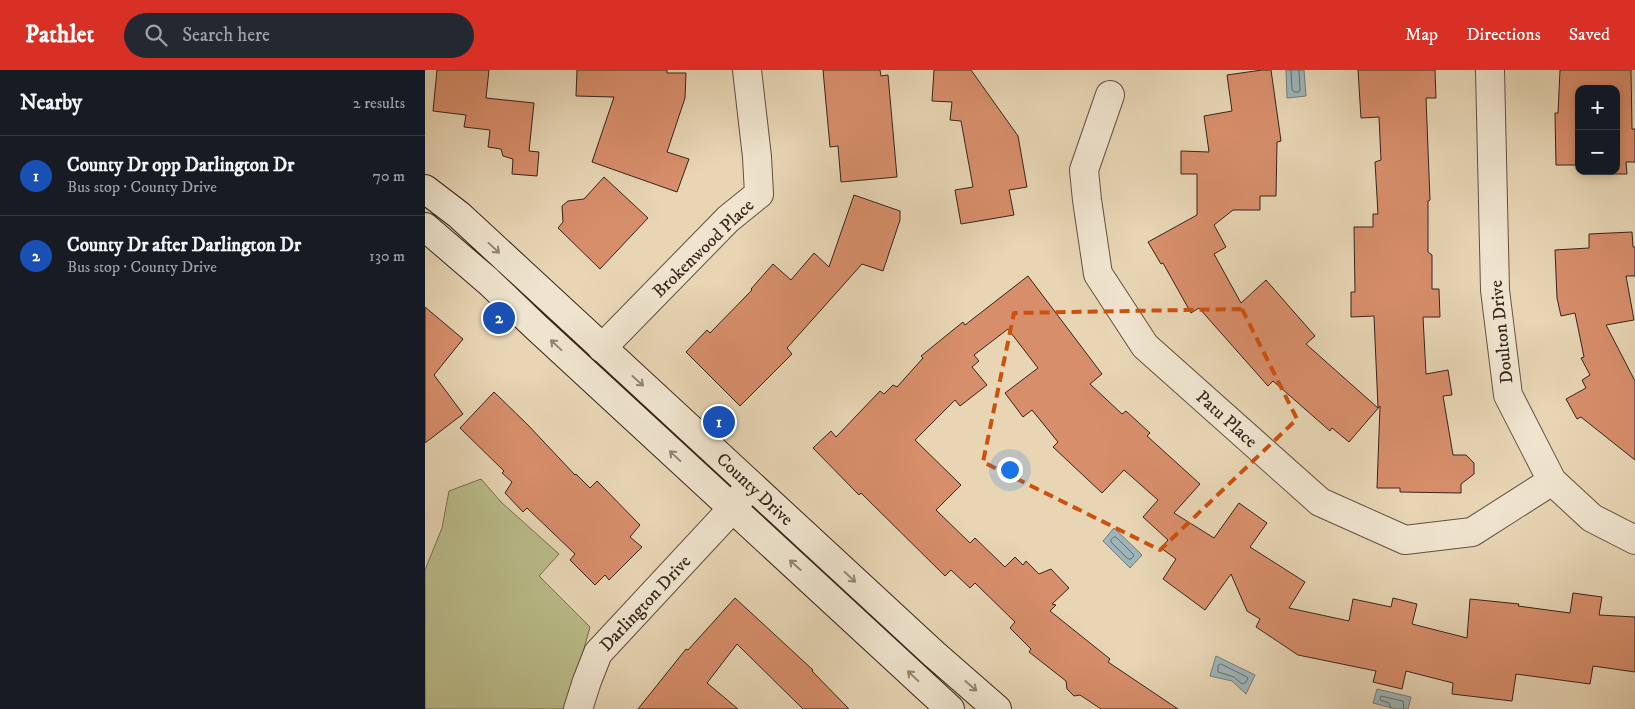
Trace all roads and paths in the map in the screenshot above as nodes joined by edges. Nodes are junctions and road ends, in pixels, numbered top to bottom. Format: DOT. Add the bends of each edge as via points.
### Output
graph roads {
  1 [pos="747,70"];
  2 [pos="1490,70"];
  3 [pos="1110,95"];
  4 [pos="425,189"];
  5 [pos="425,227"];
  6 [pos="602,348"];
  7 [pos="1552,481"];
  8 [pos="750,485"];
  9 [pos="732,509"];
  10 [pos="1635,540"];
  11 [pos="578,709"];
  12 [pos="949,709"];
  13 [pos="997,709"];
  1 -- 6 [label="street, Brokenwood Place" via="759,194 728,219"];
  2 -- 7 [label="street, Doulton Drive" via="1495,290 1508,395"];
  3 -- 7 [label="street, Patu Place" via="1084,170 1098,274 1145,346 1320,502 1405,540 1472,532"];
  4 -- 6 [label="street, County Drive, one-way" via="459,215"];
  9 -- 5 [label="street, County Drive, one-way" via="488,281"];
  6 -- 8 [label="street, County Drive, one-way"];
  7 -- 10 [label="street, Doulton Drive" via="1592,518"];
  8 -- 9 [label="street, Darlington Drive"];
  8 -- 13 [label="street, County Drive, one-way"];
  9 -- 11 [label="street, Darlington Drive" via="598,653"];
  12 -- 9 [label="street, County Drive, one-way"];
}
